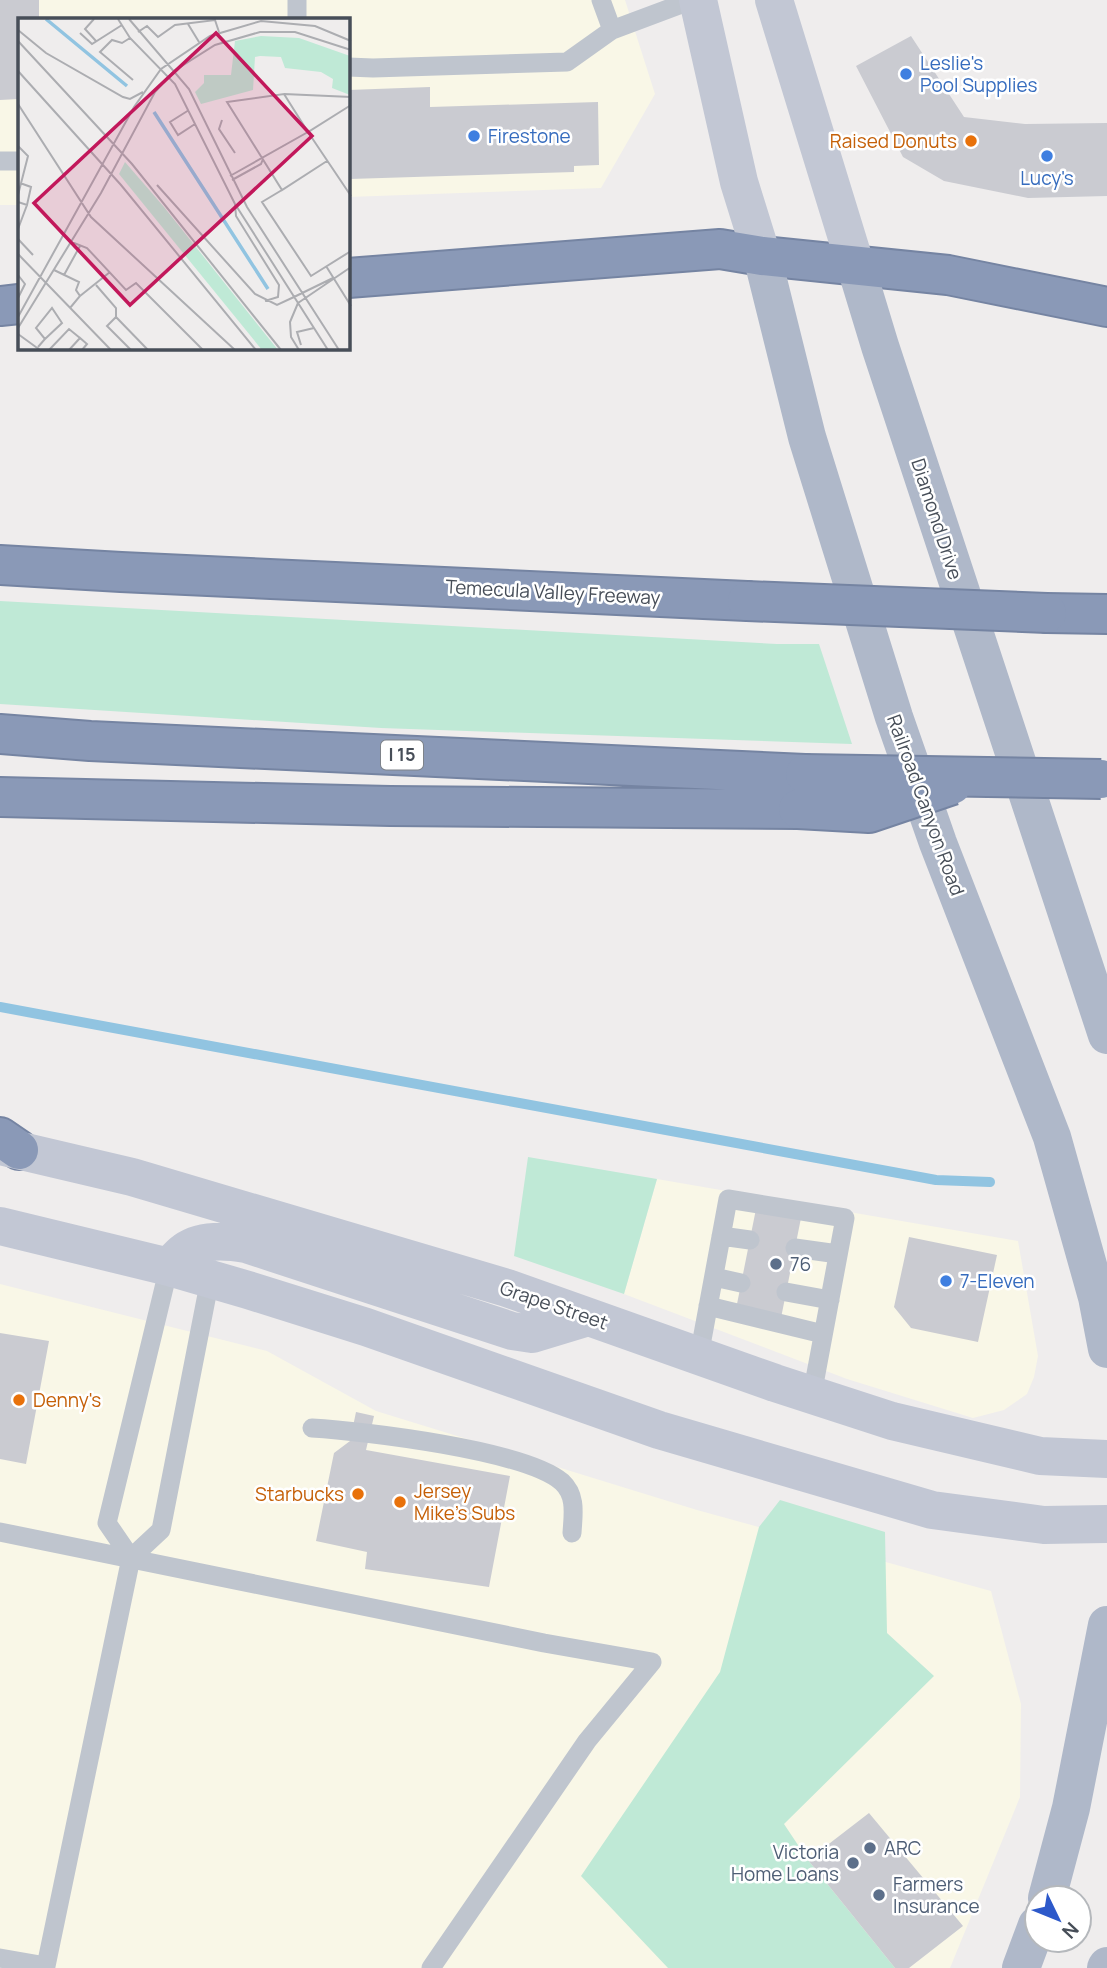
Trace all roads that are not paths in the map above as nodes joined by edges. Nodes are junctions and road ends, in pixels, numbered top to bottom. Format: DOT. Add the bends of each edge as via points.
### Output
graph roads {
  1 [pos="297,0"];
  2 [pos="601,0"];
  3 [pos="692,0"];
  4 [pos="698,0"];
  5 [pos="774,0"];
  6 [pos="297,18"];
  7 [pos="612,30"];
  8 [pos="350,67"];
  9 [pos="18,161"];
  10 [pos="0,162"];
  11 [pos="762,256"];
  12 [pos="856,267"];
  13 [pos="350,278"];
  14 [pos="18,304"];
  15 [pos="0,306"];
  16 [pos="1107,307"];
  17 [pos="0,565"];
  18 [pos="1107,614"];
  19 [pos="0,734"];
  20 [pos="1104,779"];
  21 [pos="802,791"];
  22 [pos="0,797"];
  23 [pos="1107,1035"];
  24 [pos="6,1144"];
  25 [pos="0,1226"];
  26 [pos="721,1236"];
  27 [pos="750,1240"];
  28 [pos="795,1248"];
  29 [pos="838,1254"];
  30 [pos="169,1267"];
  31 [pos="714,1277"];
  32 [pos="210,1279"];
  33 [pos="741,1283"];
  34 [pos="786,1292"];
  35 [pos="830,1300"];
  36 [pos="708,1306"];
  37 [pos="588,1317"];
  38 [pos="823,1334"];
  39 [pos="1107,1349"];
  40 [pos="699,1356"];
  41 [pos="812,1395"];
  42 [pos="312,1428"];
  43 [pos="1107,1460"];
  44 [pos="1107,1524"];
  45 [pos="0,1532"];
  46 [pos="572,1533"];
  47 [pos="131,1558"];
  48 [pos="1107,1625"];
  49 [pos="1051,1884"];
  50 [pos="0,1958"];
  51 [pos="51,1967"];
  52 [pos="431,1968"];
  1 -- 6 [label="lane"];
  2 -- 7 [label="lane"];
  3 -- 7 [label="lane"];
  4 -- 11 [label="main road" via="739,182"];
  5 -- 12 [label="main road, Diamond Drive"];
  7 -- 8 [label="lane" via="567,62"];
  9 -- 10 [label="lane"];
  11 -- 12 [label="highway"];
  11 -- 13 [label="highway" via="720,249"];
  11 -- 39 [label="main road, Railroad Canyon Road" via="807,437 882,677 938,844 1052,1137"];
  12 -- 16 [label="highway" via="948,275"];
  12 -- 23 [label="main road, Diamond Drive"];
  14 -- 15 [label="highway"];
  17 -- 18 [label="highway, Temecula Valley Freeway, bridge"];
  19 -- 21 [label="highway, I 15"];
  20 -- 21 [label="highway, I 15, bridge" via="979,776"];
  21 -- 22 [label="highway" via="390,806"];
  24 -- 37 [label="main road, Grape Street" via="507,1288"];
  25 -- 30 [label="main road"];
  26 -- 27 [label="lane"];
  26 -- 29 [label="lane" via="728,1199 845,1219"];
  26 -- 31 [label="lane"];
  28 -- 29 [label="lane"];
  29 -- 35 [label="lane"];
  30 -- 32 [label="main road"];
  30 -- 37 [label="main road" via="186,1250 226,1241 512,1331 532,1334"];
  30 -- 47 [label="lane" via="107,1523"];
  31 -- 33 [label="lane"];
  31 -- 36 [label="lane"];
  32 -- 44 [label="main road" via="366,1327 659,1430 932,1510 1044,1525"];
  32 -- 47 [label="lane" via="160,1530"];
  34 -- 35 [label="lane"];
  35 -- 38 [label="lane"];
  36 -- 38 [label="lane"];
  36 -- 40 [label="lane"];
  37 -- 40 [label="main road, Grape Street"];
  38 -- 41 [label="lane"];
  40 -- 41 [label="main road, Grape Street"];
  41 -- 43 [label="main road, Grape Street" via="892,1421 1040,1456"];
  42 -- 46 [label="lane" via="474,1451 540,1471 562,1482 571,1495"];
  45 -- 47 [label="lane"];
  47 -- 51 [label="lane"];
  47 -- 52 [label="lane" via="652,1662 587,1741"];
  48 -- 49 [label="main road" via="1071,1808"];
  50 -- 51 [label="lane"];
}
